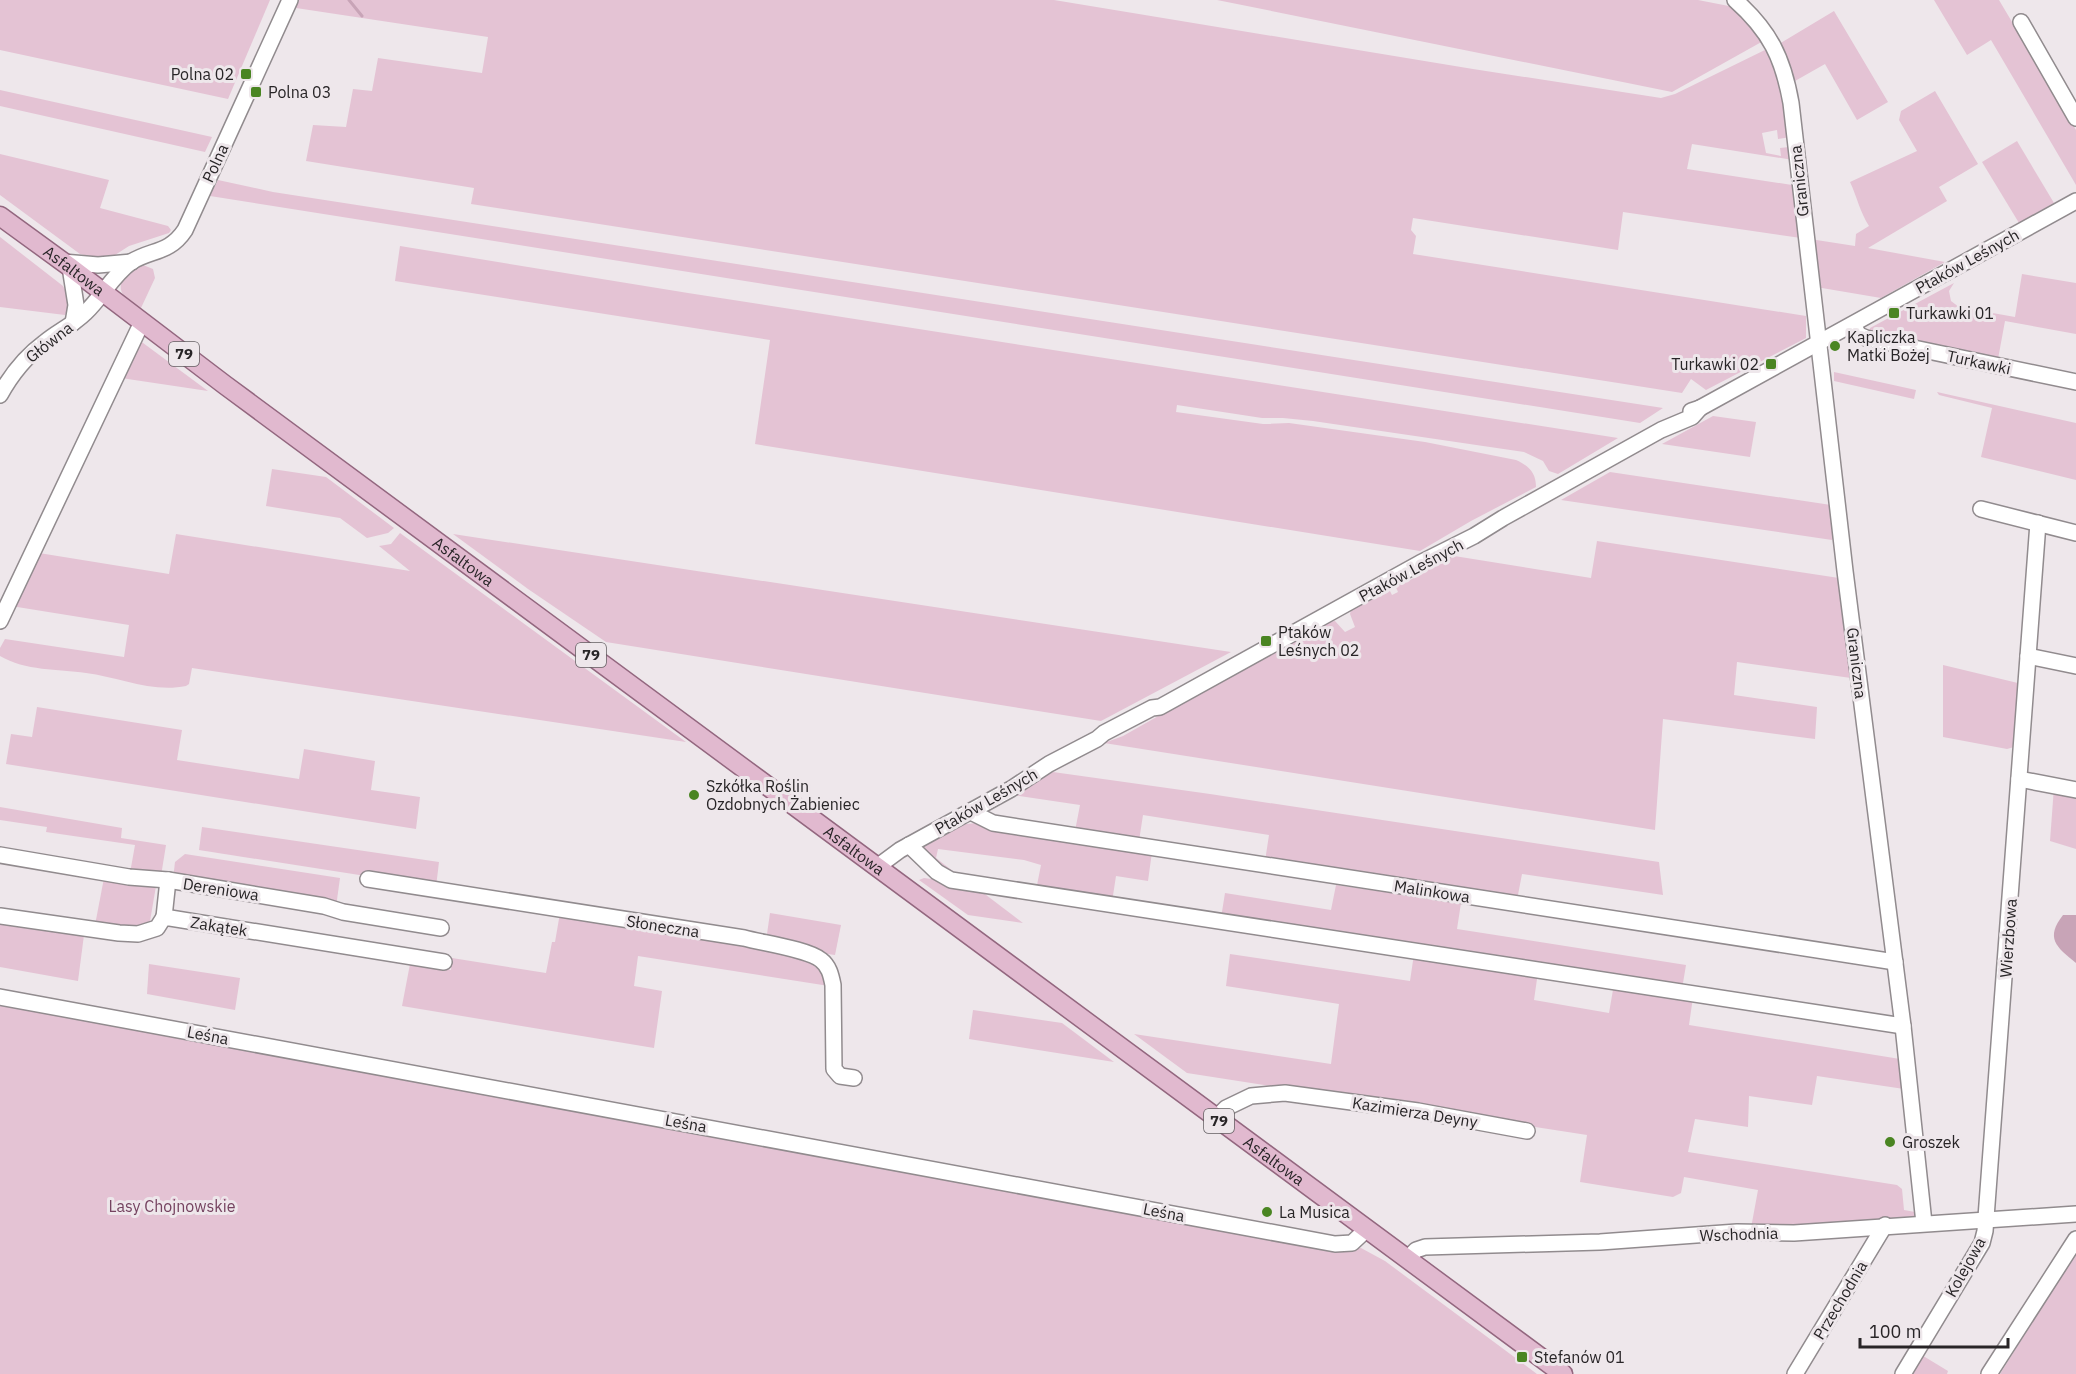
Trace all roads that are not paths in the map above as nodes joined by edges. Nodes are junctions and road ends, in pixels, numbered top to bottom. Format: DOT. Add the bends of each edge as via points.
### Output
graph roads {
  1 [pos="290,0"];
  2 [pos="1735,0"];
  3 [pos="2021,22"];
  4 [pos="2076,118"];
  5 [pos="2076,201"];
  6 [pos="0,216"];
  7 [pos="132,262"];
  8 [pos="67,264"];
  9 [pos="103,292"];
  10 [pos="142,322"];
  11 [pos="73,323"];
  12 [pos="1853,325"];
  13 [pos="1819,343"];
  14 [pos="2076,382"];
  15 [pos="0,395"];
  16 [pos="1981,509"];
  17 [pos="2038,523"];
  18 [pos="2076,533"];
  19 [pos="0,621"];
  20 [pos="2028,656"];
  21 [pos="2076,666"];
  22 [pos="2019,779"];
  23 [pos="2076,790"];
  24 [pos="971,811"];
  25 [pos="909,845"];
  26 [pos="0,855"];
  27 [pos="877,867"];
  28 [pos="368,879"];
  29 [pos="168,880"];
  30 [pos="0,916"];
  31 [pos="164,917"];
  32 [pos="441,928"];
  33 [pos="444,962"];
  34 [pos="1895,962"];
  35 [pos="0,998"];
  36 [pos="1903,1026"];
  37 [pos="854,1078"];
  38 [pos="1216,1118"];
  39 [pos="1527,1131"];
  40 [pos="2076,1214"];
  41 [pos="1986,1220"];
  42 [pos="1924,1223"];
  43 [pos="1885,1225"];
  44 [pos="1367,1229"];
  45 [pos="2076,1239"];
  46 [pos="1407,1259"];
  47 [pos="1563,1374"];
  48 [pos="1795,1374"];
  49 [pos="1903,1374"];
  50 [pos="1989,1374"];
  1 -- 7 [label="street, Polna" via="185,230 170,246"];
  2 -- 13 [label="street, Graniczna" via="1771,41 1782,65 1791,103"];
  3 -- 4 [label="street"];
  5 -- 12 [label="street, Ptaków Leśnych"];
  6 -- 8 [label="main road, Asfaltowa / 79"];
  7 -- 8 [label="street"];
  7 -- 9 [label="street, Polna" via="119,271"];
  8 -- 9 [label="main road, Asfaltowa / 79"];
  8 -- 11 [label="street" via="76,305"];
  9 -- 10 [label="main road, Asfaltowa / 79"];
  9 -- 11 [label="street, Główna"];
  10 -- 19 [label="street"];
  10 -- 27 [label="main road, Asfaltowa / 79"];
  11 -- 15 [label="street, Główna" via="33,351"];
  12 -- 13 [label="street, Ptaków Leśnych"];
  12 -- 14 [label="street, Turkawki" via="1866,338"];
  13 -- 24 [label="street, Ptaków Leśnych" via="1700,408 1692,417 1661,430 1161,707 1131,729 1105,740 1097,739"];
  13 -- 34 [label="street, Graniczna"];
  16 -- 17 [label="street"];
  17 -- 18 [label="street"];
  17 -- 20 [label="street, Wierzbowa"];
  20 -- 21 [label="street"];
  20 -- 22 [label="street, Wierzbowa"];
  22 -- 23 [label="street"];
  22 -- 41 [label="street, Wierzbowa"];
  24 -- 25 [label="street, Ptaków Leśnych"];
  24 -- 34 [label="street, Malinkowa" via="993,823"];
  25 -- 27 [label="street, Ptaków Leśnych"];
  25 -- 36 [label="street" via="951,880"];
  26 -- 29 [label="street, Dereniowa"];
  27 -- 38 [label="main road, Asfaltowa / 79"];
  28 -- 37 [label="street, Słoneczna" via="744,939 820,958 833,985 834,1069 840,1076"];
  29 -- 31 [label="street"];
  29 -- 32 [label="street, Dereniowa"];
  30 -- 31 [label="street" via="138,934 157,928"];
  31 -- 33 [label="street, Zakątek"];
  34 -- 36 [label="street, Graniczna"];
  35 -- 44 [label="street, Leśna" via="1335,1244 1352,1243"];
  36 -- 42 [label="street, Graniczna"];
  38 -- 39 [label="street, Kazimierza Deyny" via="1226,1108 1251,1096 1285,1093"];
  38 -- 44 [label="main road, Asfaltowa / 79"];
  40 -- 41 [label="street, Wschodnia"];
  41 -- 42 [label="street, Wschodnia"];
  41 -- 49 [label="street, Kolejowa" via="1982,1243"];
  42 -- 43 [label="street, Wschodnia"];
  43 -- 46 [label="street, Wschodnia" via="1794,1233 1737,1232 1600,1242 1425,1247"];
  43 -- 48 [label="street, Przechodnia"];
  44 -- 46 [label="main road, Asfaltowa / 79"];
  45 -- 50 [label="street"];
  46 -- 47 [label="main road, Asfaltowa / 79"];
}
